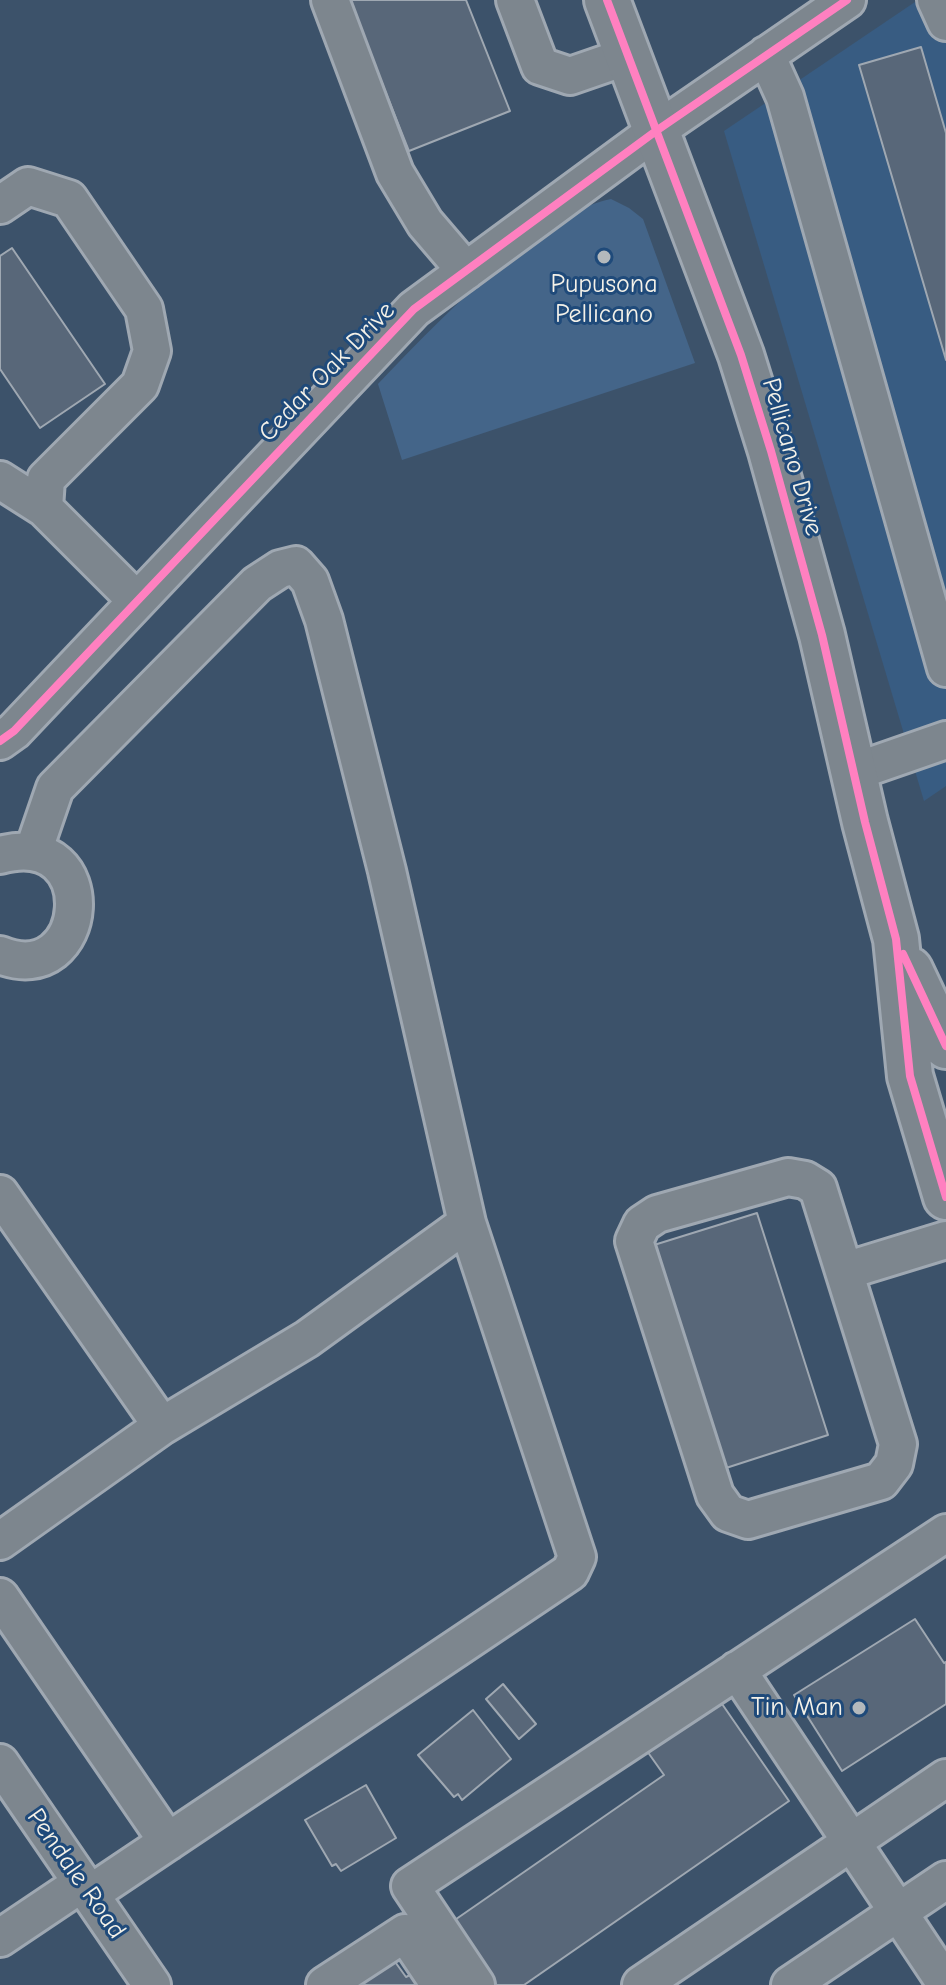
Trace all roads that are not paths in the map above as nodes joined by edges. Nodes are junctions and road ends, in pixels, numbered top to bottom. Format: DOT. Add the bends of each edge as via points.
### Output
graph roads {
  1 [pos="330,0"];
  2 [pos="515,0"];
  3 [pos="607,0"];
  4 [pos="847,0"];
  5 [pos="936,0"];
  6 [pos="946,22"];
  7 [pos="766,55"];
  8 [pos="628,56"];
  9 [pos="656,131"];
  10 [pos="0,205"];
  11 [pos="466,271"];
  12 [pos="0,480"];
  13 [pos="44,508"];
  14 [pos="137,601"];
  15 [pos="946,668"];
  16 [pos="946,740"];
  17 [pos="0,741"];
  18 [pos="854,772"];
  19 [pos="12,847"];
  20 [pos="896,939"];
  21 [pos="0,955"];
  22 [pos="946,1046"];
  23 [pos="928,1070"];
  24 [pos="0,1194"];
  25 [pos="946,1197"];
  26 [pos="467,1223"];
  27 [pos="946,1240"];
  28 [pos="845,1271"];
  29 [pos="162,1426"];
  30 [pos="946,1533"];
  31 [pos="0,1541"];
  32 [pos="0,1597"];
  33 [pos="737,1670"];
  34 [pos="0,1763"];
  35 [pos="946,1778"];
  36 [pos="12,1807"];
  37 [pos="168,1842"];
  38 [pos="852,1843"];
  39 [pos="946,1880"];
  40 [pos="86,1888"];
  41 [pos="898,1912"];
  42 [pos="0,1938"];
  43 [pos="142,1981"];
  44 [pos="946,1984"];
  45 [pos="325,1985"];
  46 [pos="440,1985"];
  47 [pos="476,1985"];
  48 [pos="641,1985"];
  49 [pos="790,1985"];
  1 -- 11 [label="street" via="395,173 425,223"];
  2 -- 8 [label="street" via="540,66 570,76"];
  3 -- 8 [label="main road, Pellicano Drive"];
  4 -- 7 [label="street, Cedar Oak Drive"];
  5 -- 6 [label="street"];
  7 -- 9 [label="street, Cedar Oak Drive"];
  7 -- 15 [label="street" via="785,97"];
  8 -- 9 [label="main road, Pellicano Drive"];
  9 -- 11 [label="street, Cedar Oak Drive"];
  9 -- 18 [label="main road, Pellicano Drive" via="741,355 771,451"];
  10 -- 13 [label="street" via="28,186 69,199 144,309 152,351 140,385 46,479"];
  11 -- 14 [label="street, Cedar Oak Drive" via="414,309"];
  12 -- 13 [label="street"];
  13 -- 14 [label="street"];
  14 -- 17 [label="street, Cedar Oak Drive"];
  16 -- 18 [label="street"];
  18 -- 20 [label="main road, Pellicano Drive"];
  19 -- 21 [label="street" via="49,858 62,870 72,885 74,920 55,949 39,957"];
  19 -- 26 [label="street" via="55,788 257,584 296,565 310,581 324,620"];
  20 -- 22 [label="main road, Pellicano Drive"];
  20 -- 23 [label="main road, Pellicano Drive"];
  23 -- 25 [label="main road, Pellicano Drive"];
  24 -- 29 [label="street"];
  26 -- 29 [label="street" via="307,1339"];
  26 -- 37 [label="street" via="577,1557 570,1572"];
  27 -- 28 [label="street"];
  28 -- 28 [label="street" via="818,1188 805,1180 788,1177 657,1214 642,1224 634,1241 715,1495 728,1513 748,1520 881,1481 894,1464 898,1444"];
  29 -- 31 [label="street"];
  30 -- 33 [label="street"];
  32 -- 37 [label="street"];
  33 -- 38 [label="street"];
  33 -- 47 [label="street" via="410,1886"];
  34 -- 36 [label="street, Pendale Road"];
  35 -- 38 [label="street"];
  36 -- 40 [label="street, Pendale Road"];
  37 -- 40 [label="street"];
  38 -- 41 [label="street"];
  38 -- 48 [label="street"];
  39 -- 41 [label="street"];
  40 -- 42 [label="street"];
  40 -- 43 [label="street, Pendale Road"];
  41 -- 44 [label="street"];
  41 -- 49 [label="street"];
  45 -- 46 [label="street" via="405,1933"];
}
